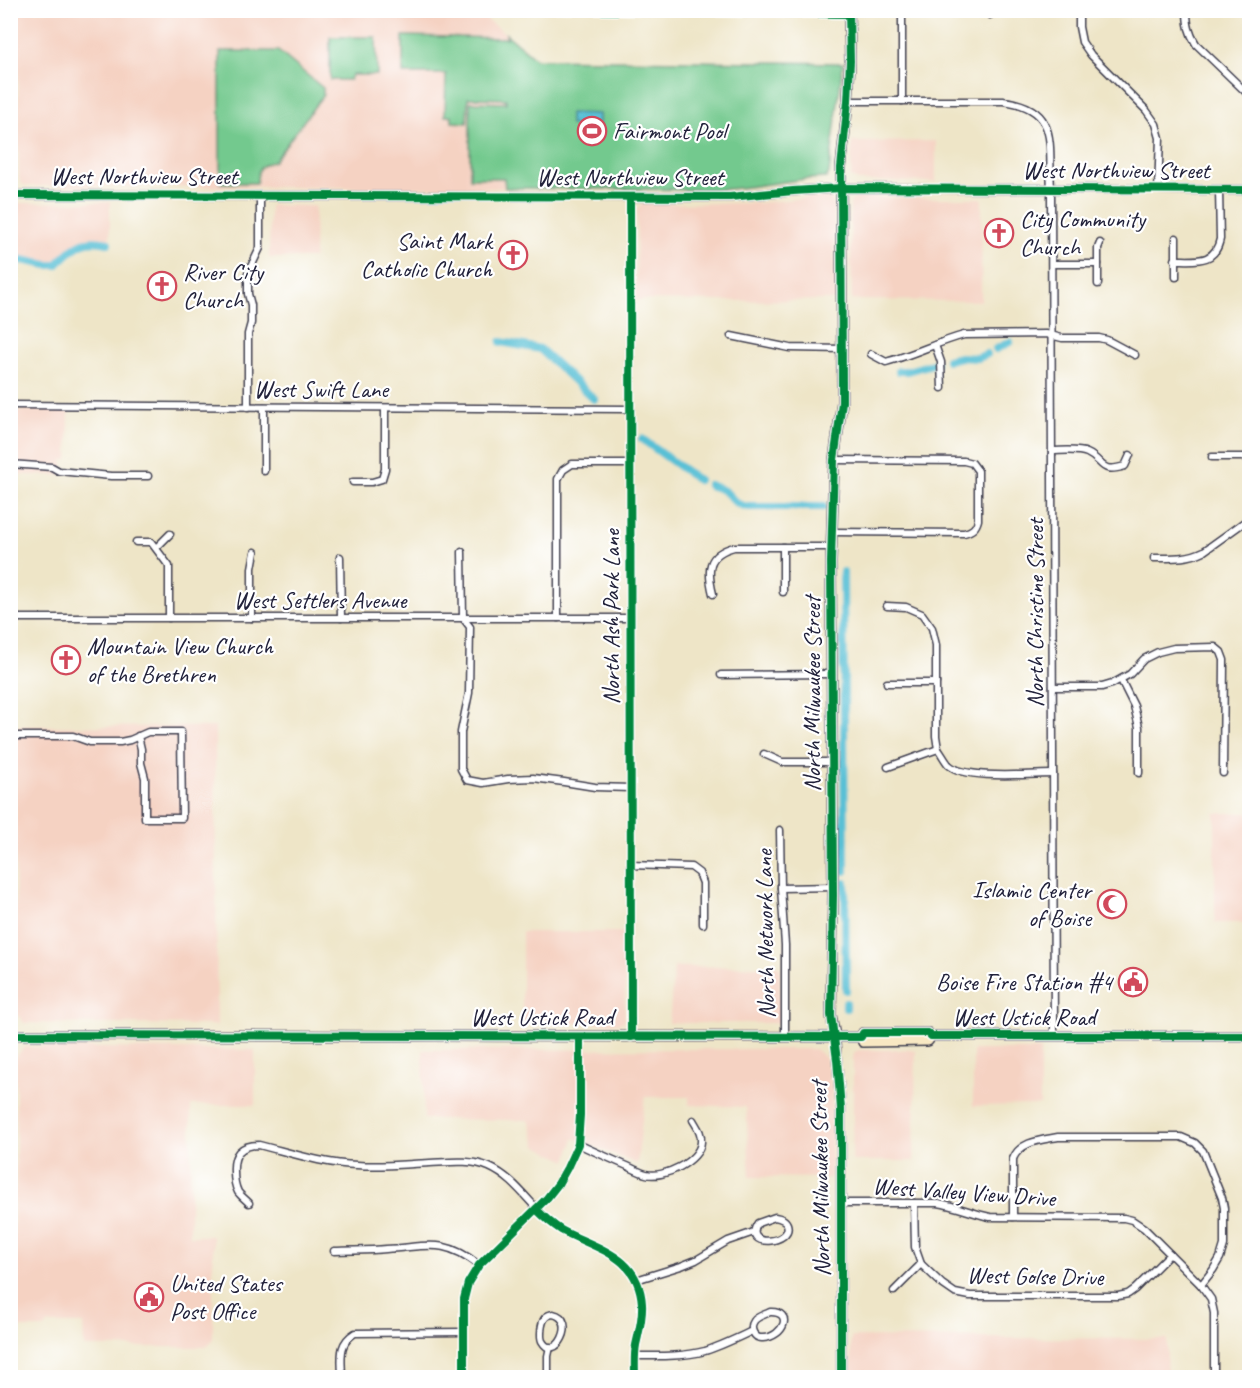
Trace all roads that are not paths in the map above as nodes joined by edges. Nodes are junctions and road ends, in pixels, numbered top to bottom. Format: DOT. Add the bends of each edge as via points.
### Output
graph roads {
  1 [pos="555,10"];
  2 [pos="902,10"];
  3 [pos="1079,10"];
  4 [pos="1187,10"];
  5 [pos="627,11"];
  6 [pos="795,12"];
  7 [pos="849,12"];
  8 [pos="1250,96"];
  9 [pos="848,101"];
  10 [pos="902,101"];
  11 [pos="841,188"];
  12 [pos="1051,189"];
  13 [pos="1158,190"];
  14 [pos="1219,190"];
  15 [pos="1250,190"];
  16 [pos="10,195"];
  17 [pos="260,196"];
  18 [pos="630,197"];
  19 [pos="1176,238"];
  20 [pos="1100,243"];
  21 [pos="1175,260"];
  22 [pos="1052,264"];
  23 [pos="1098,264"];
  24 [pos="1176,277"];
  25 [pos="1098,284"];
  26 [pos="1051,335"];
  27 [pos="731,336"];
  28 [pos="935,345"];
  29 [pos="843,349"];
  30 [pos="871,354"];
  31 [pos="1135,355"];
  32 [pos="942,388"];
  33 [pos="10,405"];
  34 [pos="248,407"];
  35 [pos="264,407"];
  36 [pos="385,408"];
  37 [pos="631,409"];
  38 [pos="1052,452"];
  39 [pos="1130,455"];
  40 [pos="1212,457"];
  41 [pos="1250,457"];
  42 [pos="834,460"];
  43 [pos="10,464"];
  44 [pos="631,465"];
  45 [pos="264,471"];
  46 [pos="148,476"];
  47 [pos="353,482"];
  48 [pos="1250,518"];
  49 [pos="832,532"];
  50 [pos="170,534"];
  51 [pos="136,542"];
  52 [pos="783,547"];
  53 [pos="832,547"];
  54 [pos="156,548"];
  55 [pos="255,552"];
  56 [pos="462,552"];
  57 [pos="340,557"];
  58 [pos="1154,558"];
  59 [pos="783,592"];
  60 [pos="713,594"];
  61 [pos="887,606"];
  62 [pos="10,618"];
  63 [pos="169,618"];
  64 [pos="252,618"];
  65 [pos="340,618"];
  66 [pos="462,618"];
  67 [pos="558,618"];
  68 [pos="630,618"];
  69 [pos="831,674"];
  70 [pos="721,675"];
  71 [pos="1121,680"];
  72 [pos="887,683"];
  73 [pos="936,683"];
  74 [pos="1053,687"];
  75 [pos="10,736"];
  76 [pos="138,736"];
  77 [pos="938,749"];
  78 [pos="764,754"];
  79 [pos="832,762"];
  80 [pos="888,767"];
  81 [pos="1139,772"];
  82 [pos="1053,774"];
  83 [pos="1223,774"];
  84 [pos="630,788"];
  85 [pos="780,830"];
  86 [pos="630,865"];
  87 [pos="833,887"];
  88 [pos="781,888"];
  89 [pos="703,924"];
  90 [pos="10,1035"];
  91 [pos="1054,1036"];
  92 [pos="1250,1036"];
  93 [pos="580,1037"];
  94 [pos="631,1037"];
  95 [pos="785,1037"];
  96 [pos="835,1037"];
  97 [pos="693,1120"];
  98 [pos="578,1144"];
  99 [pos="249,1203"];
  100 [pos="841,1203"];
  101 [pos="914,1203"];
  102 [pos="536,1209"];
  103 [pos="1013,1217"];
  104 [pos="754,1232"];
  105 [pos="334,1251"];
  106 [pos="1170,1254"];
  107 [pos="921,1264"];
  108 [pos="479,1265"];
  109 [pos="636,1280"];
  110 [pos="1201,1285"];
  111 [pos="894,1291"];
  112 [pos="752,1331"];
  113 [pos="464,1332"];
  114 [pos="550,1347"];
  115 [pos="635,1356"];
  116 [pos="342,1377"];
  117 [pos="464,1377"];
  118 [pos="548,1377"];
  119 [pos="635,1377"];
  120 [pos="841,1377"];
  121 [pos="1214,1377"];
  1 -- 5 [label="street"];
  2 -- 10 [label="street"];
  3 -- 13 [label="street" via="1082,42 1156,124 1160,138"];
  4 -- 8 [label="street" via="1190,35 1196,44"];
  5 -- 6 [label="street"];
  6 -- 7 [label="street"];
  7 -- 9 [label="main road, North Milwaukee Street"];
  9 -- 10 [label="street, North Christine Street"];
  9 -- 11 [label="main road, North Milwaukee Street"];
  10 -- 12 [label="street, North Christine Street" via="1003,101 1028,107 1040,116 1050,135"];
  11 -- 12 [label="street, West Northview Street"];
  11 -- 18 [label="street, West Northview Street" via="730,197"];
  11 -- 29 [label="main road, North Milwaukee Street"];
  12 -- 13 [label="street, West Northview Street"];
  12 -- 22 [label="street, North Christine Street"];
  13 -- 14 [label="street, West Northview Street"];
  14 -- 15 [label="street, West Northview Street"];
  14 -- 21 [label="street" via="1220,239 1214,254 1199,260"];
  16 -- 17 [label="street, West Northview Street"];
  17 -- 18 [label="street, West Northview Street"];
  17 -- 34 [label="street" via="260,249 248,273"];
  18 -- 37 [label="street, North Ash Park Lane"];
  19 -- 21 [label="street"];
  20 -- 23 [label="street"];
  21 -- 24 [label="street"];
  22 -- 23 [label="street"];
  22 -- 26 [label="street, North Christine Street"];
  23 -- 25 [label="street"];
  26 -- 28 [label="street" via="964,335"];
  26 -- 31 [label="street" via="1107,339"];
  26 -- 38 [label="street, North Christine Street"];
  27 -- 29 [label="street" via="790,348"];
  28 -- 30 [label="street" via="886,362"];
  28 -- 32 [label="street" via="941,362"];
  29 -- 42 [label="main road, North Milwaukee Street" via="842,402"];
  33 -- 34 [label="street, West Swift Lane"];
  34 -- 35 [label="street, West Swift Lane"];
  35 -- 36 [label="street, West Swift Lane"];
  35 -- 45 [label="street"];
  36 -- 37 [label="street, West Swift Lane"];
  36 -- 47 [label="street" via="382,479"];
  37 -- 44 [label="street, North Ash Park Lane"];
  38 -- 39 [label="street" via="1083,451 1110,469 1125,466"];
  38 -- 74 [label="street, North Christine Street"];
  40 -- 41 [label="street"];
  42 -- 49 [label="main road, North Milwaukee Street"];
  42 -- 49 [label="street" via="972,464 978,471 978,520 974,529 964,533"];
  43 -- 46 [label="street" via="111,476"];
  44 -- 67 [label="street" via="572,465 558,479"];
  44 -- 68 [label="street, North Ash Park Lane"];
  48 -- 58 [label="street" via="1197,555"];
  49 -- 53 [label="main road, North Milwaukee Street"];
  50 -- 54 [label="street"];
  51 -- 54 [label="street" via="152,542"];
  52 -- 53 [label="street"];
  52 -- 59 [label="street"];
  52 -- 60 [label="street" via="734,547 720,552 709,570"];
  53 -- 69 [label="main road, North Milwaukee Street"];
  54 -- 63 [label="street" via="169,566"];
  55 -- 64 [label="street"];
  56 -- 66 [label="street"];
  57 -- 65 [label="street"];
  61 -- 73 [label="street" via="906,607 922,614 932,628"];
  62 -- 63 [label="street, West Settlers Avenue"];
  63 -- 64 [label="street, West Settlers Avenue"];
  64 -- 65 [label="street, West Settlers Avenue"];
  65 -- 66 [label="street, West Settlers Avenue"];
  66 -- 67 [label="street, West Settlers Avenue"];
  66 -- 84 [label="street" via="470,627 469,693 461,732 461,770 467,780 483,783 533,778 595,788"];
  67 -- 68 [label="street, West Settlers Avenue"];
  68 -- 84 [label="street, North Ash Park Lane"];
  69 -- 70 [label="street"];
  69 -- 79 [label="main road, North Milwaukee Street"];
  71 -- 74 [label="street" via="1102,687"];
  71 -- 81 [label="street" via="1139,727"];
  71 -- 83 [label="street" via="1158,652 1215,647 1221,652"];
  72 -- 73 [label="street"];
  73 -- 77 [label="street"];
  74 -- 82 [label="street, North Christine Street"];
  75 -- 76 [label="street" via="73,736 90,742 120,742"];
  76 -- 76 [label="street" via="148,732 181,732 182,818 144,818 145,778"];
  77 -- 80 [label="street"];
  77 -- 82 [label="street" via="949,765 960,772"];
  78 -- 79 [label="street, North Milwaukee Street" via="782,762"];
  79 -- 87 [label="main road, North Milwaukee Street"];
  82 -- 91 [label="street, North Christine Street"];
  84 -- 86 [label="street, North Ash Park Lane"];
  85 -- 88 [label="street, North Network Lane"];
  86 -- 89 [label="street" via="691,867 699,873 703,883"];
  86 -- 94 [label="street, North Ash Park Lane"];
  87 -- 88 [label="street"];
  87 -- 96 [label="main road, North Milwaukee Street" via="831,1015"];
  88 -- 95 [label="street, North Network Lane"];
  90 -- 93 [label="main road, West Ustick Road"];
  91 -- 92 [label="main road, West Ustick Road"];
  91 -- 96 [label="main road, West Ustick Road" via="863,1033 861,1037"];
  93 -- 94 [label="main road, West Ustick Road"];
  93 -- 98 [label="street"];
  94 -- 95 [label="main road, West Ustick Road"];
  95 -- 96 [label="main road, West Ustick Road"];
  96 -- 100 [label="street, North Milwaukee Street" via="841,1109"];
  97 -- 98 [label="street" via="702,1140 700,1149 689,1161 663,1174 647,1174"];
  98 -- 102 [label="street" via="558,1184"];
  99 -- 102 [label="street" via="238,1192 234,1165 242,1148 259,1145 356,1166 454,1161 481,1164 512,1182"];
  100 -- 101 [label="street, West Valley View Drive"];
  100 -- 120 [label="street, North Milwaukee Street"];
  101 -- 103 [label="street, West Valley View Drive" via="938,1203 990,1217"];
  101 -- 107 [label="street" via="915,1247"];
  102 -- 108 [label="street"];
  102 -- 109 [label="street" via="562,1230 614,1255"];
  103 -- 106 [label="street, West Valley View Drive" via="1124,1218 1144,1228"];
  103 -- 110 [label="street" via="1013,1159 1021,1146 1058,1137 1181,1137 1203,1151 1224,1208 1224,1245 1220,1258"];
  104 -- 104 [label="street" via="765,1241 783,1236 787,1227 782,1218 775,1217 758,1223"];
  104 -- 109 [label="street" via="728,1241 696,1260"];
  105 -- 108 [label="street" via="436,1245 460,1251"];
  106 -- 107 [label="street, West Golse Drive" via="1135,1289 1118,1296 970,1296 955,1293"];
  106 -- 110 [label="street, West Valley View Drive"];
  107 -- 111 [label="street"];
  108 -- 113 [label="street" via="466,1290"];
  109 -- 115 [label="street" via="643,1314"];
  110 -- 121 [label="street, West Valley View Drive" via="1211,1299 1214,1313"];
  112 -- 112 [label="street" via="764,1338 781,1330 784,1320 780,1314 770,1312 754,1321"];
  112 -- 115 [label="street" via="698,1352"];
  113 -- 116 [label="street" via="355,1333 343,1344"];
  113 -- 117 [label="street"];
  114 -- 114 [label="street" via="562,1341 564,1322 556,1314 546,1316 543,1322 542,1340"];
  114 -- 118 [label="street"];
  115 -- 119 [label="street"];
}
